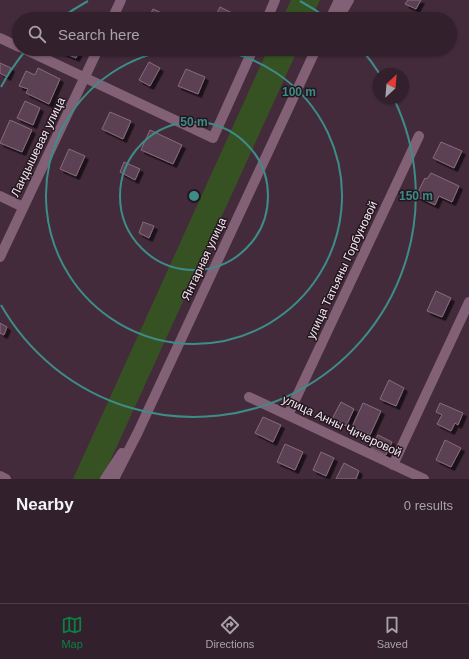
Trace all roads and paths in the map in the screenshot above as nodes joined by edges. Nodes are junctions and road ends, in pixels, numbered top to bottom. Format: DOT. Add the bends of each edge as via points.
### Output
graph roads {
  1 [pos="120,0"];
  2 [pos="275,0"];
  3 [pos="339,0"];
  4 [pos="348,0"];
  5 [pos="115,12"];
  6 [pos="270,12"];
  7 [pos="333,12"];
  8 [pos="342,12"];
  9 [pos="0,38"];
  10 [pos="12,44"];
  11 [pos="40,56"];
  12 [pos="95,56"];
  13 [pos="250,56"];
  14 [pos="313,56"];
  15 [pos="86,77"];
  16 [pos="419,136"];
  17 [pos="0,196"];
  18 [pos="23,207"];
  19 [pos="0,257"];
  20 [pos="469,302"];
  21 [pos="250,397"];
  22 [pos="288,415"];
  23 [pos="138,432"];
  24 [pos="393,464"];
  25 [pos="0,476"];
  26 [pos="6,479"];
  27 [pos="105,479"];
  28 [pos="114,479"];
  29 [pos="424,479"];
  1 -- 5 [label="street"];
  2 -- 6 [label="street"];
  3 -- 7 [label="street"];
  4 -- 8 [label="street"];
  9 -- 10 [label="street"];
  11 -- 15 [label="street"];
  12 -- 15 [label="street, Ландышевая улица"];
  13 -- 15 [label="street" via="213,138"];
  14 -- 23 [label="street, Янтарная улица"];
  15 -- 18 [label="street, Ландышевая улица"];
  16 -- 22 [label="street, улица Татьяны Горбуновой"];
  17 -- 18 [label="street"];
  18 -- 19 [label="street, Ландышевая улица"];
  20 -- 24 [label="street"];
  21 -- 22 [label="street, улица Анны Чичеровой"];
  22 -- 24 [label="street, улица Анны Чичеровой"];
  23 -- 27 [label="street"];
  23 -- 28 [label="street, Янтарная улица"];
  24 -- 29 [label="street, улица Анны Чичеровой"];
  25 -- 26 [label="street"];
}
